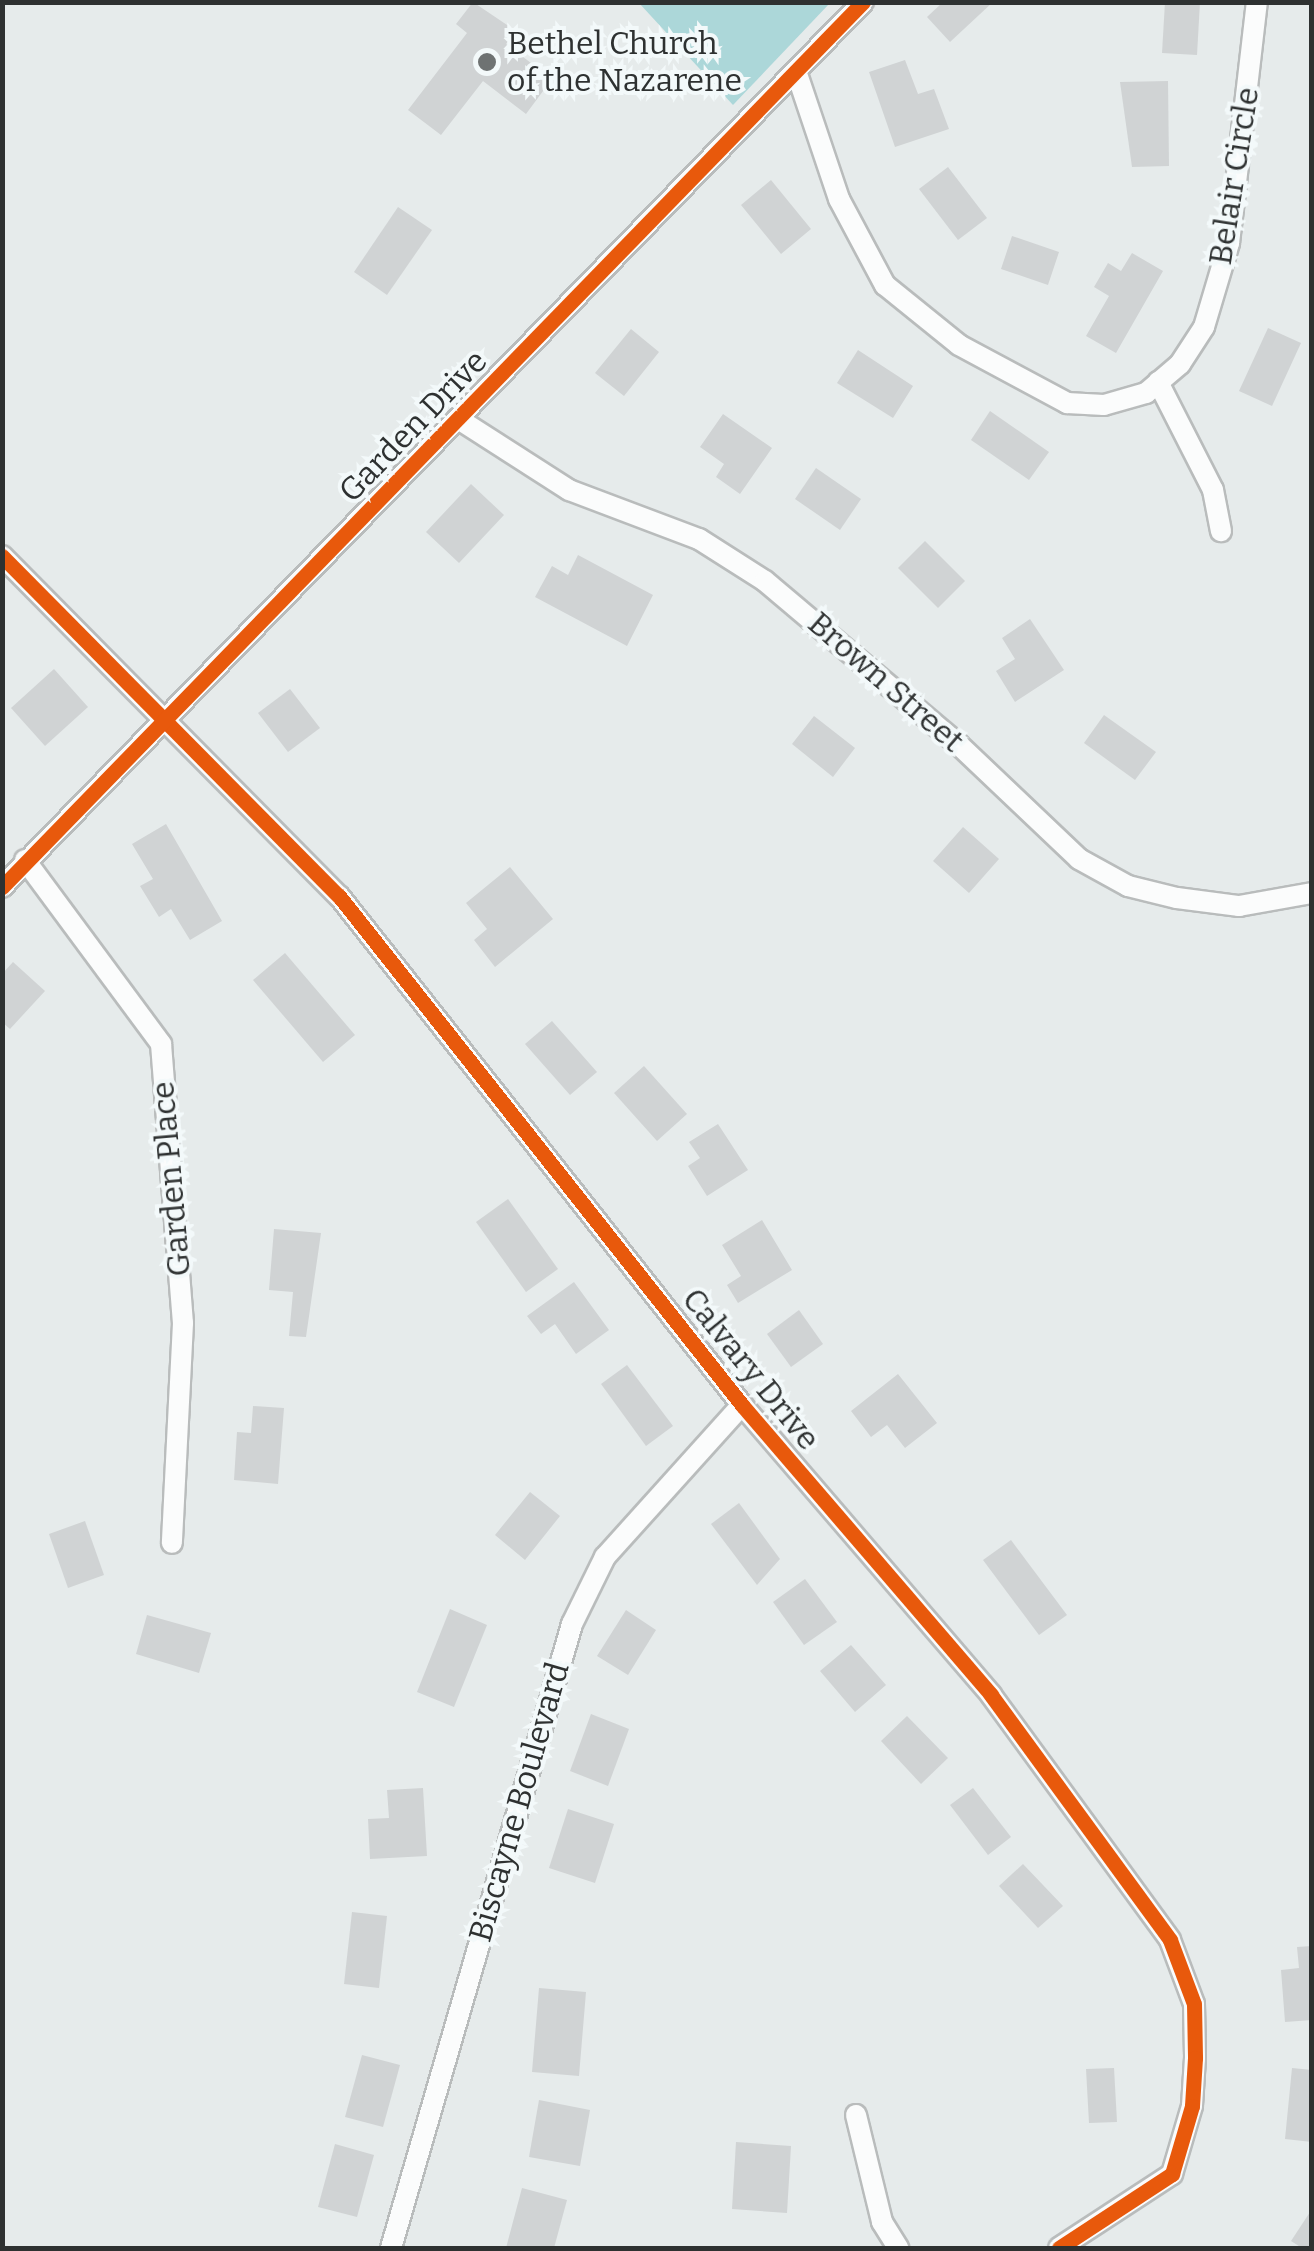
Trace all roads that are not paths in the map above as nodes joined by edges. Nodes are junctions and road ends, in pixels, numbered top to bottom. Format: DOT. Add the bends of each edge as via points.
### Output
graph roads {
  1 [pos="863,2"];
  2 [pos="1257,2"];
  3 [pos="796,71"];
  4 [pos="1158,382"];
  5 [pos="460,420"];
  6 [pos="1221,531"];
  7 [pos="2,556"];
  8 [pos="163,716"];
  9 [pos="25,860"];
  10 [pos="2,887"];
  11 [pos="1312,893"];
  12 [pos="742,1404"];
  13 [pos="172,1543"];
  14 [pos="856,2115"];
  15 [pos="391,2248"];
  16 [pos="898,2248"];
  17 [pos="1059,2248"];
  1 -- 3 [label="street, Garden Drive"];
  2 -- 4 [label="street, Belair Circle" via="1229,243 1204,327"];
  3 -- 4 [label="street, Belair Circle" via="861,249 924,319 1067,403 1104,405"];
  3 -- 5 [label="street, Garden Drive"];
  4 -- 6 [label="street" via="1213,490"];
  5 -- 8 [label="street, Garden Drive"];
  5 -- 11 [label="street, Brown Street" via="537,473 698,539 765,581 958,744 1079,859 1128,886 1176,898 1239,906"];
  7 -- 8 [label="street, Calvary Drive"];
  8 -- 9 [label="street, Garden Drive"];
  8 -- 12 [label="street, Calvary Drive" via="339,896"];
  9 -- 10 [label="street, Garden Drive"];
  9 -- 13 [label="street, Garden Place" via="161,1044 183,1323"];
  12 -- 15 [label="street, Biscayne Boulevard" via="606,1557 572,1624"];
  12 -- 17 [label="street, Calvary Drive" via="991,1695 1170,1940 1194,2004 1192,2106 1172,2174"];
  14 -- 16 [label="street" via="882,2222"];
}
